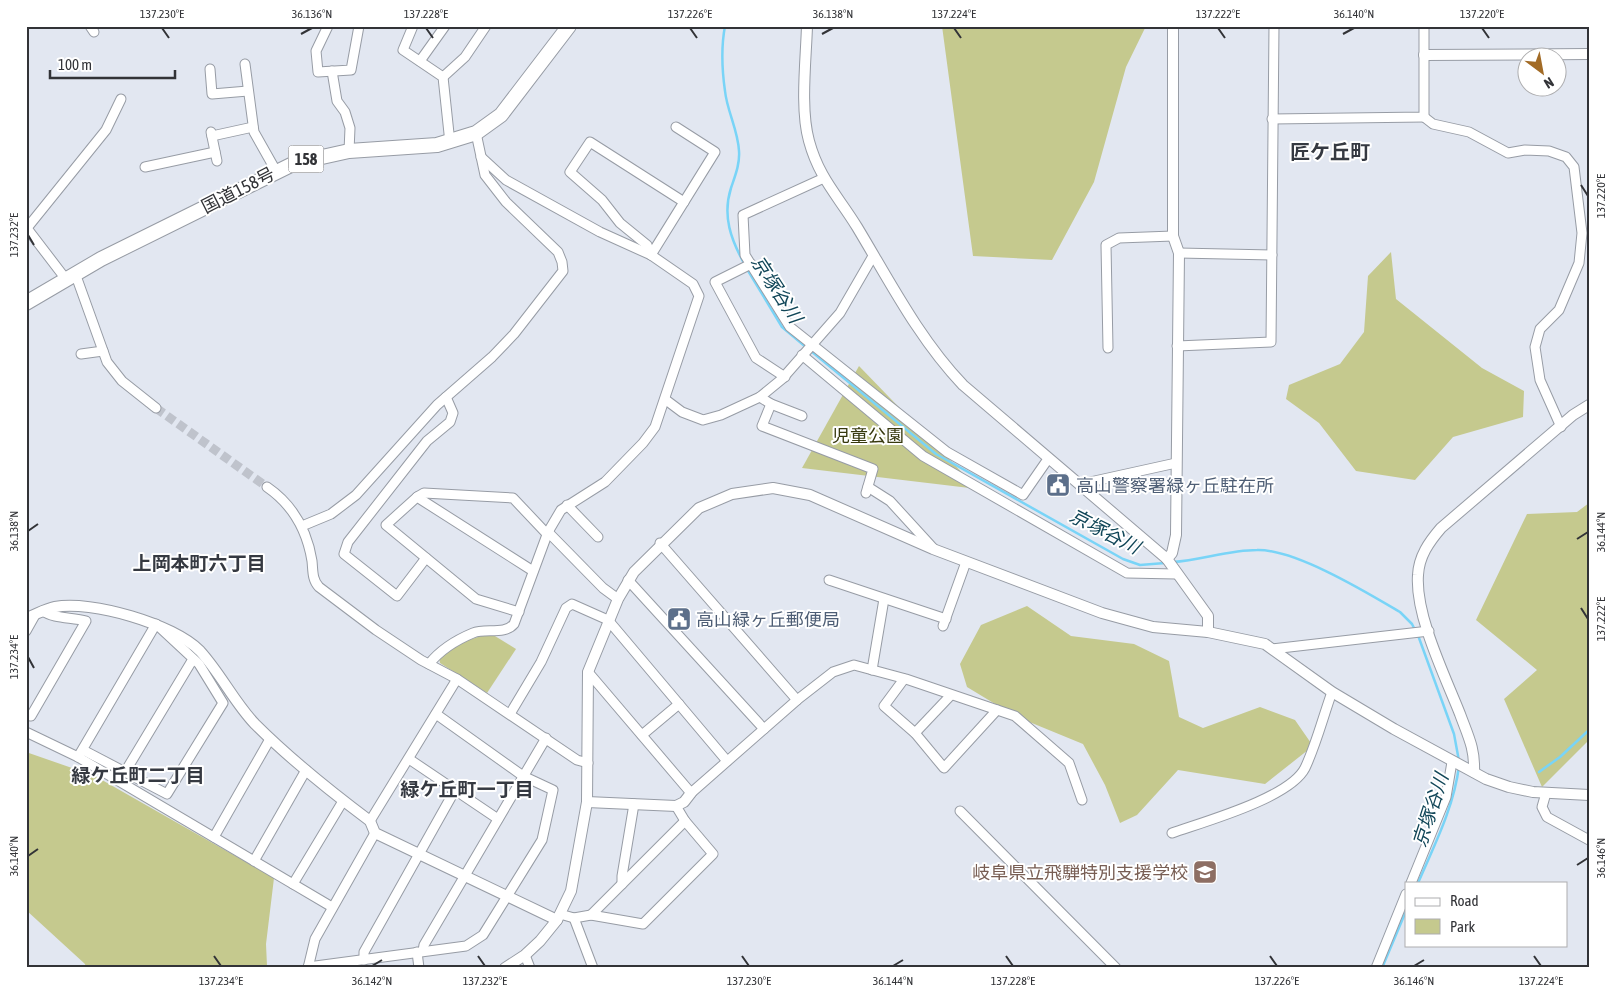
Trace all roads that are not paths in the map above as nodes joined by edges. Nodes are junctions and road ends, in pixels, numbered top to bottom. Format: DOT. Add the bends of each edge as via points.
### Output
graph roads {
  1 [pos="328,26"];
  2 [pos="359,26"];
  3 [pos="413,26"];
  4 [pos="446,26"];
  5 [pos="486,26"];
  6 [pos="569,26"];
  7 [pos="807,26"];
  8 [pos="1173,26"];
  9 [pos="1274,26"];
  10 [pos="1424,26"];
  11 [pos="1589,54"];
  12 [pos="1424,55"];
  13 [pos="420,62"];
  14 [pos="245,64"];
  15 [pos="210,69"];
  16 [pos="332,71"];
  17 [pos="443,77"];
  18 [pos="248,90"];
  19 [pos="121,99"];
  20 [pos="1424,118"];
  21 [pos="1272,119"];
  22 [pos="676,126"];
  23 [pos="253,127"];
  24 [pos="476,133"];
  25 [pos="450,143"];
  26 [pos="349,151"];
  27 [pos="481,158"];
  28 [pos="145,167"];
  29 [pos="276,171"];
  30 [pos="824,178"];
  31 [pos="684,202"];
  32 [pos="27,227"];
  33 [pos="1173,236"];
  34 [pos="1179,254"];
  35 [pos="1272,254"];
  36 [pos="651,255"];
  37 [pos="873,256"];
  38 [pos="751,264"];
  39 [pos="70,276"];
  40 [pos="26,303"];
  41 [pos="1177,346"];
  42 [pos="1108,348"];
  43 [pos="807,350"];
  44 [pos="103,352"];
  45 [pos="81,354"];
  46 [pos="785,377"];
  47 [pos="446,397"];
  48 [pos="760,397"];
  49 [pos="666,400"];
  50 [pos="771,404"];
  51 [pos="1589,405"];
  52 [pos="156,408"];
  53 [pos="802,416"];
  54 [pos="1561,427"];
  55 [pos="1048,459"];
  56 [pos="1176,463"];
  57 [pos="267,487"];
  58 [pos="1083,489"];
  59 [pos="417,497"];
  60 [pos="567,505"];
  61 [pos="302,526"];
  62 [pos="548,533"];
  63 [pos="598,536"];
  64 [pos="660,544"];
  65 [pos="935,550"];
  66 [pos="1166,556"];
  67 [pos="426,558"];
  68 [pos="966,562"];
  69 [pos="533,571"];
  70 [pos="1175,572"];
  71 [pos="628,580"];
  72 [pos="829,580"];
  73 [pos="618,599"];
  74 [pos="884,599"];
  75 [pos="519,612"];
  76 [pos="35,615"];
  77 [pos="608,620"];
  78 [pos="156,624"];
  79 [pos="26,631"];
  80 [pos="1429,631"];
  81 [pos="1208,632"];
  82 [pos="1272,649"];
  83 [pos="192,659"];
  84 [pos="429,664"];
  85 [pos="872,670"];
  86 [pos="588,672"];
  87 [pos="457,679"];
  88 [pos="904,679"];
  89 [pos="1332,692"];
  90 [pos="951,694"];
  91 [pos="797,700"];
  92 [pos="680,704"];
  93 [pos="997,710"];
  94 [pos="436,714"];
  95 [pos="510,714"];
  96 [pos="26,716"];
  97 [pos="764,729"];
  98 [pos="26,732"];
  99 [pos="915,733"];
  100 [pos="642,735"];
  101 [pos="546,738"];
  102 [pos="270,739"];
  103 [pos="81,754"];
  104 [pos="409,759"];
  105 [pos="727,761"];
  106 [pos="588,763"];
  107 [pos="1462,767"];
  108 [pos="306,770"];
  109 [pos="125,772"];
  110 [pos="523,776"];
  111 [pos="455,790"];
  112 [pos="691,792"];
  113 [pos="1546,793"];
  114 [pos="1589,795"];
  115 [pos="343,800"];
  116 [pos="1082,800"];
  117 [pos="587,802"];
  118 [pos="634,804"];
  119 [pos="676,806"];
  120 [pos="960,811"];
  121 [pos="498,819"];
  122 [pos="370,821"];
  123 [pos="685,821"];
  124 [pos="375,833"];
  125 [pos="1172,833"];
  126 [pos="214,837"];
  127 [pos="1589,840"];
  128 [pos="419,854"];
  129 [pos="254,861"];
  130 [pos="464,876"];
  131 [pos="1411,882"];
  132 [pos="293,884"];
  133 [pos="622,884"];
  134 [pos="1405,896"];
  135 [pos="507,897"];
  136 [pos="332,907"];
  137 [pos="591,915"];
  138 [pos="559,917"];
  139 [pos="574,918"];
  140 [pos="420,952"];
  141 [pos="525,955"];
  142 [pos="364,960"];
  143 [pos="308,968"];
  144 [pos="419,968"];
  145 [pos="505,968"];
  146 [pos="530,968"];
  147 [pos="593,968"];
  148 [pos="1116,968"];
  149 [pos="1376,968"];
  1 -- 16 [label="street" via="316,51 318,72"];
  2 -- 16 [label="street" via="350,70"];
  3 -- 13 [label="street" via="403,50"];
  4 -- 13 [label="street"];
  5 -- 17 [label="street" via="465,56"];
  6 -- 24 [label="highway, 国道158号 / 158" via="501,115"];
  7 -- 30 [label="street" via="805,118 808,140"];
  8 -- 33 [label="street"];
  9 -- 21 [label="street"];
  10 -- 12 [label="street"];
  11 -- 12 [label="street"];
  12 -- 20 [label="street"];
  13 -- 17 [label="street"];
  14 -- 18 [label="street"];
  15 -- 18 [label="street" via="212,94"];
  16 -- 26 [label="street" via="337,101 350,128"];
  17 -- 25 [label="street"];
  18 -- 23 [label="street"];
  19 -- 32 [label="street" via="106,130"];
  20 -- 21 [label="street"];
  20 -- 54 [label="street" via="1433,124 1469,132 1508,153 1550,151 1566,157 1574,167 1582,233 1579,262 1559,310 1540,329 1535,347 1540,380"];
  21 -- 35 [label="street"];
  22 -- 31 [label="street" via="715,152"];
  23 -- 28 [label="street" via="211,133 216,157"];
  23 -- 29 [label="street"];
  24 -- 25 [label="highway, 国道158号 / 158"];
  24 -- 27 [label="street"];
  25 -- 26 [label="highway, 国道158号 / 158"];
  26 -- 29 [label="highway, 国道158号 / 158" via="307,158"];
  27 -- 36 [label="street" via="506,180 600,232"];
  27 -- 47 [label="street" via="483,171 492,185 558,252 563,271 514,334"];
  29 -- 39 [label="highway, 国道158号 / 158"];
  30 -- 37 [label="street"];
  30 -- 38 [label="street" via="743,216 744,254"];
  31 -- 36 [label="street"];
  31 -- 36 [label="street" via="590,142 570,172 602,200 620,223 647,245"];
  32 -- 39 [label="street"];
  33 -- 34 [label="street"];
  33 -- 42 [label="street" via="1119,238 1106,245"];
  34 -- 35 [label="street"];
  34 -- 41 [label="street"];
  35 -- 41 [label="street" via="1271,342"];
  36 -- 49 [label="street" via="693,284 699,296"];
  37 -- 43 [label="street" via="840,313"];
  37 -- 55 [label="street" via="948,369"];
  38 -- 43 [label="street"];
  38 -- 46 [label="street" via="715,282 756,358"];
  39 -- 40 [label="highway, 国道158号 / 158"];
  39 -- 44 [label="street"];
  41 -- 56 [label="street"];
  43 -- 46 [label="street"];
  43 -- 55 [label="street" via="947,452 1023,495"];
  43 -- 70 [label="street" via="924,456 942,468 1127,573"];
  44 -- 45 [label="street"];
  44 -- 52 [label="street" via="122,381"];
  46 -- 48 [label="street"];
  47 -- 61 [label="street" via="356,494 331,514"];
  47 -- 67 [label="street" via="453,413 450,422 427,441 348,542 344,554 397,596"];
  48 -- 49 [label="street" via="703,420 682,412"];
  48 -- 50 [label="street"];
  49 -- 60 [label="street" via="655,427 637,450 605,482"];
  50 -- 53 [label="street"];
  50 -- 65 [label="street" via="762,426 873,469 867,490 890,501"];
  51 -- 54 [label="street"];
  54 -- 80 [label="street" via="1441,528 1427,544 1418,574 1419,600"];
  55 -- 58 [label="street"];
  56 -- 58 [label="street" via="1090,482"];
  56 -- 66 [label="street" via="1176,535"];
  57 -- 61 [label="street" via="287,504"];
  58 -- 66 [label="street"];
  59 -- 62 [label="street" via="424,494 513,498"];
  59 -- 67 [label="street" via="386,525"];
  59 -- 69 [label="street"];
  60 -- 62 [label="street"];
  60 -- 63 [label="street"];
  61 -- 84 [label="street" via="316,584 376,630"];
  62 -- 69 [label="street"];
  62 -- 73 [label="street"];
  64 -- 65 [label="street" via="698,508 732,494 773,488 810,495"];
  64 -- 71 [label="street"];
  64 -- 91 [label="street"];
  65 -- 68 [label="street"];
  66 -- 70 [label="street"];
  67 -- 75 [label="street" via="476,598"];
  68 -- 74 [label="street" via="944,622"];
  68 -- 81 [label="street" via="1102,613 1153,627"];
  69 -- 75 [label="street"];
  70 -- 81 [label="street" via="1208,616"];
  71 -- 73 [label="street"];
  71 -- 97 [label="street"];
  72 -- 74 [label="street"];
  73 -- 77 [label="street"];
  74 -- 85 [label="street"];
  75 -- 84 [label="street" via="511,628 475,632 451,644"];
  76 -- 78 [label="street" via="54,607 70,606 117,613"];
  76 -- 79 [label="street"];
  76 -- 96 [label="street" via="75,617 86,621 31,716"];
  77 -- 86 [label="street"];
  77 -- 92 [label="street"];
  77 -- 95 [label="street" via="572,604 566,608 541,662"];
  78 -- 83 [label="street"];
  78 -- 102 [label="street" via="198,649 252,721"];
  78 -- 103 [label="street"];
  80 -- 82 [label="street"];
  80 -- 107 [label="street" via="1475,754"];
  81 -- 82 [label="street" via="1254,641"];
  82 -- 89 [label="street"];
  83 -- 109 [label="street"];
  83 -- 109 [label="street" via="199,664 223,703 167,794"];
  84 -- 87 [label="street"];
  85 -- 88 [label="street"];
  85 -- 91 [label="street" via="854,665 833,672"];
  86 -- 100 [label="street"];
  86 -- 106 [label="street"];
  87 -- 94 [label="street"];
  87 -- 95 [label="street"];
  88 -- 90 [label="street"];
  88 -- 99 [label="street" via="884,706"];
  89 -- 107 [label="street"];
  89 -- 125 [label="street" via="1304,770 1292,785 1275,795"];
  90 -- 93 [label="street"];
  90 -- 99 [label="street"];
  91 -- 97 [label="street"];
  92 -- 100 [label="street"];
  92 -- 105 [label="street"];
  93 -- 99 [label="street" via="944,768"];
  93 -- 116 [label="street" via="1014,716 1069,762"];
  94 -- 104 [label="street"];
  94 -- 110 [label="street"];
  95 -- 101 [label="street"];
  97 -- 105 [label="street"];
  98 -- 103 [label="street"];
  100 -- 112 [label="street"];
  101 -- 106 [label="street" via="577,760"];
  101 -- 110 [label="street"];
  102 -- 108 [label="street"];
  102 -- 126 [label="street"];
  103 -- 109 [label="street"];
  103 -- 126 [label="street"];
  104 -- 111 [label="street"];
  104 -- 122 [label="street"];
  105 -- 112 [label="street"];
  106 -- 117 [label="street"];
  107 -- 113 [label="street" via="1510,787"];
  107 -- 131 [label="street" via="1446,797"];
  108 -- 115 [label="street"];
  108 -- 129 [label="street"];
  110 -- 121 [label="street"];
  110 -- 135 [label="street" via="553,790 542,840"];
  111 -- 121 [label="street"];
  111 -- 128 [label="street"];
  112 -- 119 [label="street" via="684,802"];
  113 -- 114 [label="street"];
  113 -- 127 [label="street" via="1542,806 1548,817"];
  115 -- 122 [label="street"];
  115 -- 132 [label="street"];
  117 -- 118 [label="street"];
  117 -- 138 [label="street" via="571,891"];
  118 -- 119 [label="street"];
  118 -- 133 [label="street"];
  119 -- 123 [label="street"];
  120 -- 148 [label="street"];
  121 -- 130 [label="street"];
  122 -- 124 [label="street"];
  123 -- 133 [label="street"];
  123 -- 137 [label="street" via="713,854 643,924"];
  124 -- 128 [label="street"];
  124 -- 136 [label="street"];
  126 -- 129 [label="street"];
  128 -- 130 [label="street"];
  128 -- 142 [label="street" via="364,952"];
  129 -- 132 [label="street"];
  130 -- 135 [label="street"];
  130 -- 140 [label="street"];
  132 -- 136 [label="street"];
  133 -- 137 [label="street"];
  134 -- 149 [label="street"];
  135 -- 138 [label="street"];
  135 -- 140 [label="street" via="483,935 466,946"];
  136 -- 143 [label="street" via="311,948"];
  137 -- 139 [label="street"];
  138 -- 139 [label="street"];
  138 -- 141 [label="street"];
  139 -- 147 [label="street"];
  140 -- 142 [label="street"];
  140 -- 144 [label="street"];
  141 -- 145 [label="street"];
  141 -- 146 [label="street"];
  142 -- 143 [label="street"];
}
